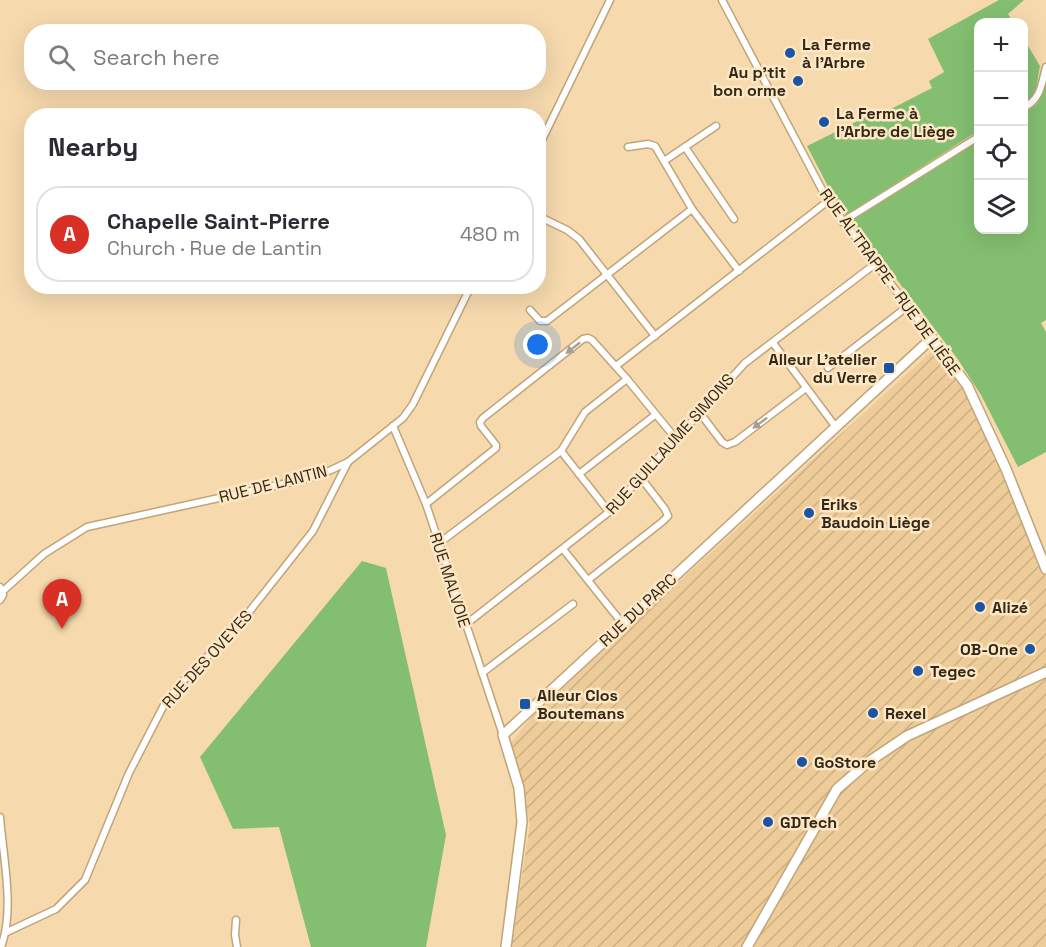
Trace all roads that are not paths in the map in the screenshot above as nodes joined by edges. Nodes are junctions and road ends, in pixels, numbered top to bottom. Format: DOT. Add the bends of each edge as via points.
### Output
graph roads {
  1 [pos="610,0"];
  2 [pos="722,0"];
  3 [pos="1046,67"];
  4 [pos="1028,105"];
  5 [pos="716,126"];
  6 [pos="546,132"];
  7 [pos="974,139"];
  8 [pos="628,147"];
  9 [pos="685,147"];
  10 [pos="664,161"];
  11 [pos="828,201"];
  12 [pos="692,208"];
  13 [pos="734,219"];
  14 [pos="546,220"];
  15 [pos="842,222"];
  16 [pos="875,264"];
  17 [pos="739,271"];
  18 [pos="607,274"];
  19 [pos="467,294"];
  20 [pos="908,306"];
  21 [pos="530,310"];
  22 [pos="655,336"];
  23 [pos="932,338"];
  24 [pos="773,343"];
  25 [pos="616,366"];
  26 [pos="828,368"];
  27 [pos="627,379"];
  28 [pos="806,388"];
  29 [pos="700,413"];
  30 [pos="655,415"];
  31 [pos="393,426"];
  32 [pos="835,426"];
  33 [pos="676,439"];
  34 [pos="561,451"];
  35 [pos="348,462"];
  36 [pos="579,474"];
  37 [pos="641,478"];
  38 [pos="426,504"];
  39 [pos="609,512"];
  40 [pos="438,544"];
  41 [pos="563,549"];
  42 [pos="1046,569"];
  43 [pos="588,580"];
  44 [pos="1,589"];
  45 [pos="0,600"];
  46 [pos="573,604"];
  47 [pos="622,623"];
  48 [pos="465,625"];
  49 [pos="1046,672"];
  50 [pos="482,673"];
  51 [pos="503,735"];
  52 [pos="0,817"];
  53 [pos="236,920"];
  54 [pos="7,932"];
  55 [pos="1,947"];
  56 [pos="237,947"];
  57 [pos="506,947"];
  58 [pos="747,947"];
  1 -- 6 [label="street"];
  2 -- 11 [label="street, RUE AL'TRAPPE - RUE DE LIÈGE"];
  3 -- 4 [label="street" via="1038,96"];
  5 -- 9 [label="street"];
  7 -- 15 [label="street"];
  8 -- 10 [label="street" via="652,144"];
  9 -- 10 [label="street"];
  9 -- 13 [label="street"];
  10 -- 12 [label="street"];
  11 -- 15 [label="street, RUE AL'TRAPPE - RUE DE LIÈGE"];
  11 -- 17 [label="street"];
  12 -- 17 [label="street"];
  12 -- 18 [label="street"];
  14 -- 18 [label="street" via="579,239"];
  15 -- 16 [label="street, RUE AL'TRAPPE - RUE DE LIÈGE"];
  16 -- 20 [label="street, RUE AL'TRAPPE - RUE DE LIÈGE"];
  16 -- 24 [label="street, RUE GUILLAUME SIMONS"];
  17 -- 22 [label="street"];
  18 -- 21 [label="street" via="547,321 540,321"];
  18 -- 22 [label="street"];
  19 -- 31 [label="street, RUE DE LANTIN" via="413,404"];
  20 -- 23 [label="street, RUE AL'TRAPPE - RUE DE LIÈGE"];
  20 -- 26 [label="street"];
  22 -- 25 [label="street"];
  23 -- 32 [label="street, RUE DU PARC"];
  23 -- 42 [label="street, RUE AL'TRAPPE - RUE DE LIÈGE" via="967,385"];
  24 -- 28 [label="street"];
  24 -- 29 [label="street, RUE GUILLAUME SIMONS" via="740,368"];
  25 -- 27 [label="street"];
  25 -- 38 [label="street, one-way" via="592,340 585,338 485,416 481,426 496,448"];
  27 -- 30 [label="street"];
  27 -- 34 [label="street" via="585,412"];
  28 -- 29 [label="street, one-way" via="728,445"];
  28 -- 32 [label="street"];
  29 -- 33 [label="street, RUE GUILLAUME SIMONS"];
  30 -- 33 [label="street"];
  30 -- 36 [label="street"];
  31 -- 35 [label="street, RUE DE LANTIN"];
  31 -- 38 [label="street, RUE MALVOIE"];
  32 -- 47 [label="street, RUE DU PARC"];
  33 -- 37 [label="street, RUE GUILLAUME SIMONS"];
  34 -- 36 [label="street"];
  34 -- 40 [label="street"];
  35 -- 44 [label="street, RUE DE LANTIN" via="310,478 87,527 44,554"];
  35 -- 54 [label="street, RUE DES OVEYES" via="313,531 230,635 165,703 129,773 85,880 56,909"];
  36 -- 39 [label="street"];
  37 -- 39 [label="street, RUE GUILLAUME SIMONS"];
  37 -- 43 [label="street" via="668,516"];
  38 -- 40 [label="street, RUE MALVOIE"];
  39 -- 41 [label="street, RUE GUILLAUME SIMONS"];
  40 -- 48 [label="street, RUE MALVOIE"];
  41 -- 43 [label="street"];
  41 -- 48 [label="street, RUE GUILLAUME SIMONS"];
  43 -- 47 [label="street"];
  44 -- 45 [label="street"];
  46 -- 50 [label="street"];
  47 -- 51 [label="street, RUE DU PARC"];
  48 -- 50 [label="street, RUE MALVOIE"];
  49 -- 58 [label="street" via="907,736 837,789"];
  50 -- 51 [label="street, RUE MALVOIE"];
  51 -- 57 [label="street" via="519,788 522,822"];
  52 -- 54 [label="street"];
  53 -- 56 [label="street"];
  54 -- 55 [label="street"];
}
